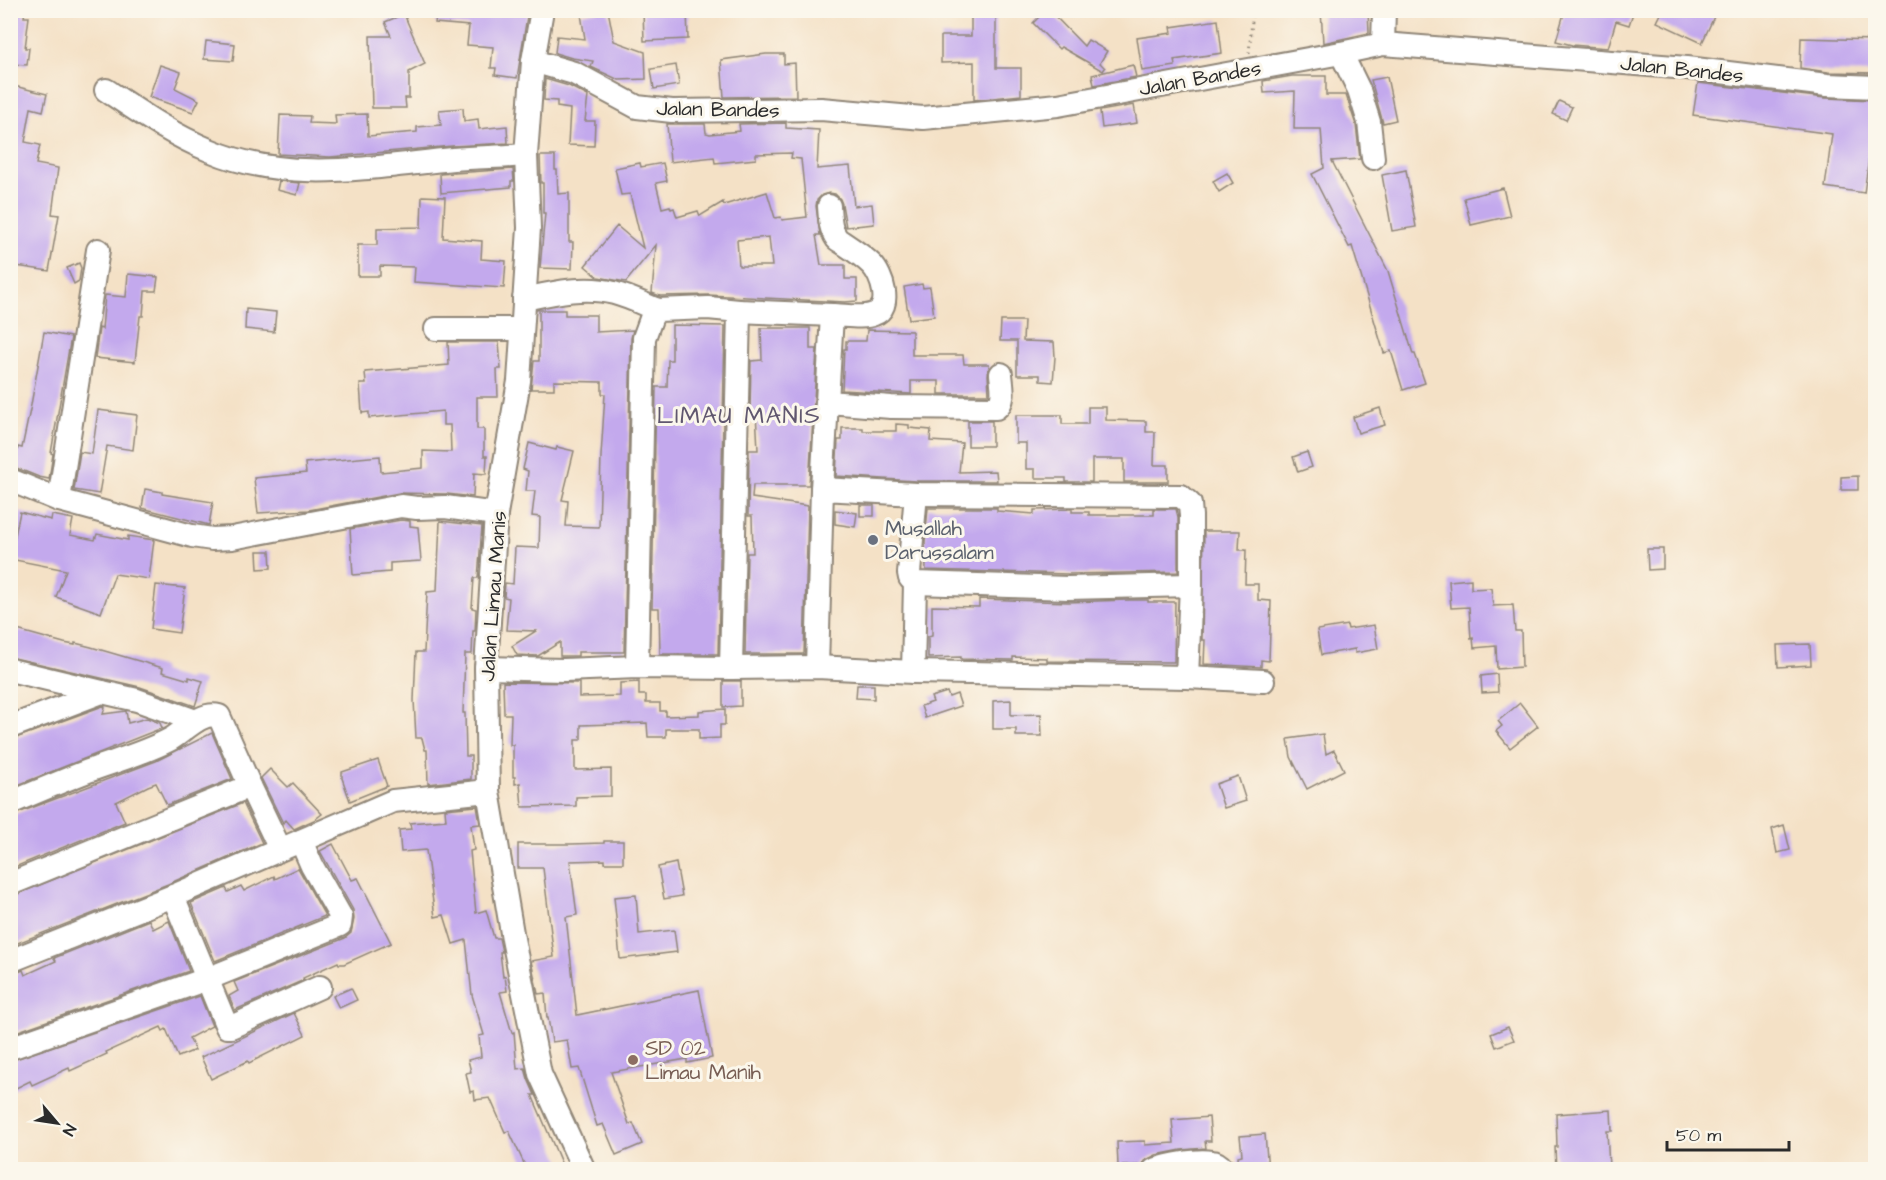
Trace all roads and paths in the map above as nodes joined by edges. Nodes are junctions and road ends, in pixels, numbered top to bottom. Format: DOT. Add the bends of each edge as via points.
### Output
graph roads {
  1 [pos="542,10"];
  2 [pos="1253,10"];
  3 [pos="1384,10"];
  4 [pos="1383,44"];
  5 [pos="1341,53"];
  6 [pos="533,61"];
  7 [pos="1247,69"];
  8 [pos="1875,87"];
  9 [pos="106,90"];
  10 [pos="526,155"];
  11 [pos="1373,159"];
  12 [pos="829,206"];
  13 [pos="99,250"];
  14 [pos="524,299"];
  15 [pos="658,310"];
  16 [pos="739,311"];
  17 [pos="832,315"];
  18 [pos="436,329"];
  19 [pos="522,329"];
  20 [pos="1001,374"];
  21 [pos="828,402"];
  22 [pos="10,480"];
  23 [pos="822,489"];
  24 [pos="916,494"];
  25 [pos="59,500"];
  26 [pos="496,514"];
  27 [pos="915,583"];
  28 [pos="1191,585"];
  29 [pos="637,667"];
  30 [pos="817,667"];
  31 [pos="486,668"];
  32 [pos="730,668"];
  33 [pos="10,670"];
  34 [pos="913,672"];
  35 [pos="1187,677"];
  36 [pos="1263,681"];
  37 [pos="102,692"];
  38 [pos="196,721"];
  39 [pos="10,727"];
  40 [pos="250,786"];
  41 [pos="488,791"];
  42 [pos="10,803"];
  43 [pos="301,841"];
  44 [pos="280,849"];
  45 [pos="10,884"];
  46 [pos="173,896"];
  47 [pos="10,961"];
  48 [pos="207,979"];
  49 [pos="320,987"];
  50 [pos="10,1048"];
  51 [pos="584,1170"];
  52 [pos="1154,1170"];
  53 [pos="1224,1170"];
  1 -- 6 [label="street, Jalan Limau Manis"];
  2 -- 7 [label="path"];
  3 -- 4 [label="street"];
  4 -- 5 [label="street, Jalan Bandes"];
  4 -- 8 [label="street, Jalan Bandes"];
  5 -- 7 [label="street, Jalan Bandes"];
  5 -- 11 [label="street" via="1370,122"];
  6 -- 7 [label="street, Jalan Bandes" via="574,73 637,107 672,111 821,109 923,118 1058,105"];
  6 -- 10 [label="street, Jalan Limau Manis"];
  9 -- 10 [label="street" via="188,141 229,157 270,166 348,171"];
  10 -- 14 [label="street, Jalan Limau Manis" via="529,228"];
  12 -- 17 [label="street" via="833,234 874,266 885,299 878,313"];
  13 -- 25 [label="street"];
  14 -- 15 [label="street" via="582,290 611,292"];
  14 -- 19 [label="street, Jalan Limau Manis"];
  15 -- 16 [label="street"];
  15 -- 29 [label="street" via="645,338"];
  16 -- 17 [label="street"];
  16 -- 32 [label="street"];
  17 -- 21 [label="street"];
  18 -- 19 [label="street"];
  19 -- 26 [label="street, Jalan Limau Manis" via="519,381"];
  20 -- 21 [label="street" via="1002,400 996,408"];
  21 -- 23 [label="street"];
  22 -- 25 [label="street"];
  23 -- 24 [label="street"];
  23 -- 30 [label="street"];
  24 -- 27 [label="street" via="909,573"];
  24 -- 28 [label="street" via="1181,496 1190,504"];
  25 -- 26 [label="street" via="212,539 401,506"];
  26 -- 31 [label="street, Jalan Limau Manis"];
  27 -- 28 [label="street" via="1068,588"];
  27 -- 34 [label="street"];
  28 -- 35 [label="street"];
  29 -- 31 [label="street"];
  29 -- 32 [label="street"];
  30 -- 32 [label="street"];
  30 -- 34 [label="street"];
  31 -- 41 [label="street, Jalan Limau Manis"];
  33 -- 37 [label="street"];
  34 -- 35 [label="street"];
  35 -- 36 [label="street"];
  37 -- 38 [label="street"];
  37 -- 39 [label="street"];
  38 -- 40 [label="street" via="219,716"];
  38 -- 42 [label="street" via="148,750"];
  40 -- 44 [label="street"];
  40 -- 45 [label="street"];
  41 -- 43 [label="street" via="393,801"];
  41 -- 51 [label="street, Jalan Limau Manis" via="540,1074"];
  43 -- 44 [label="street"];
  43 -- 48 [label="street" via="341,917 340,925"];
  44 -- 46 [label="street"];
  46 -- 47 [label="street"];
  46 -- 48 [label="street"];
  48 -- 49 [label="street" via="227,1027"];
  48 -- 50 [label="street"];
  52 -- 53 [label="street" via="1212,1162"];
}
